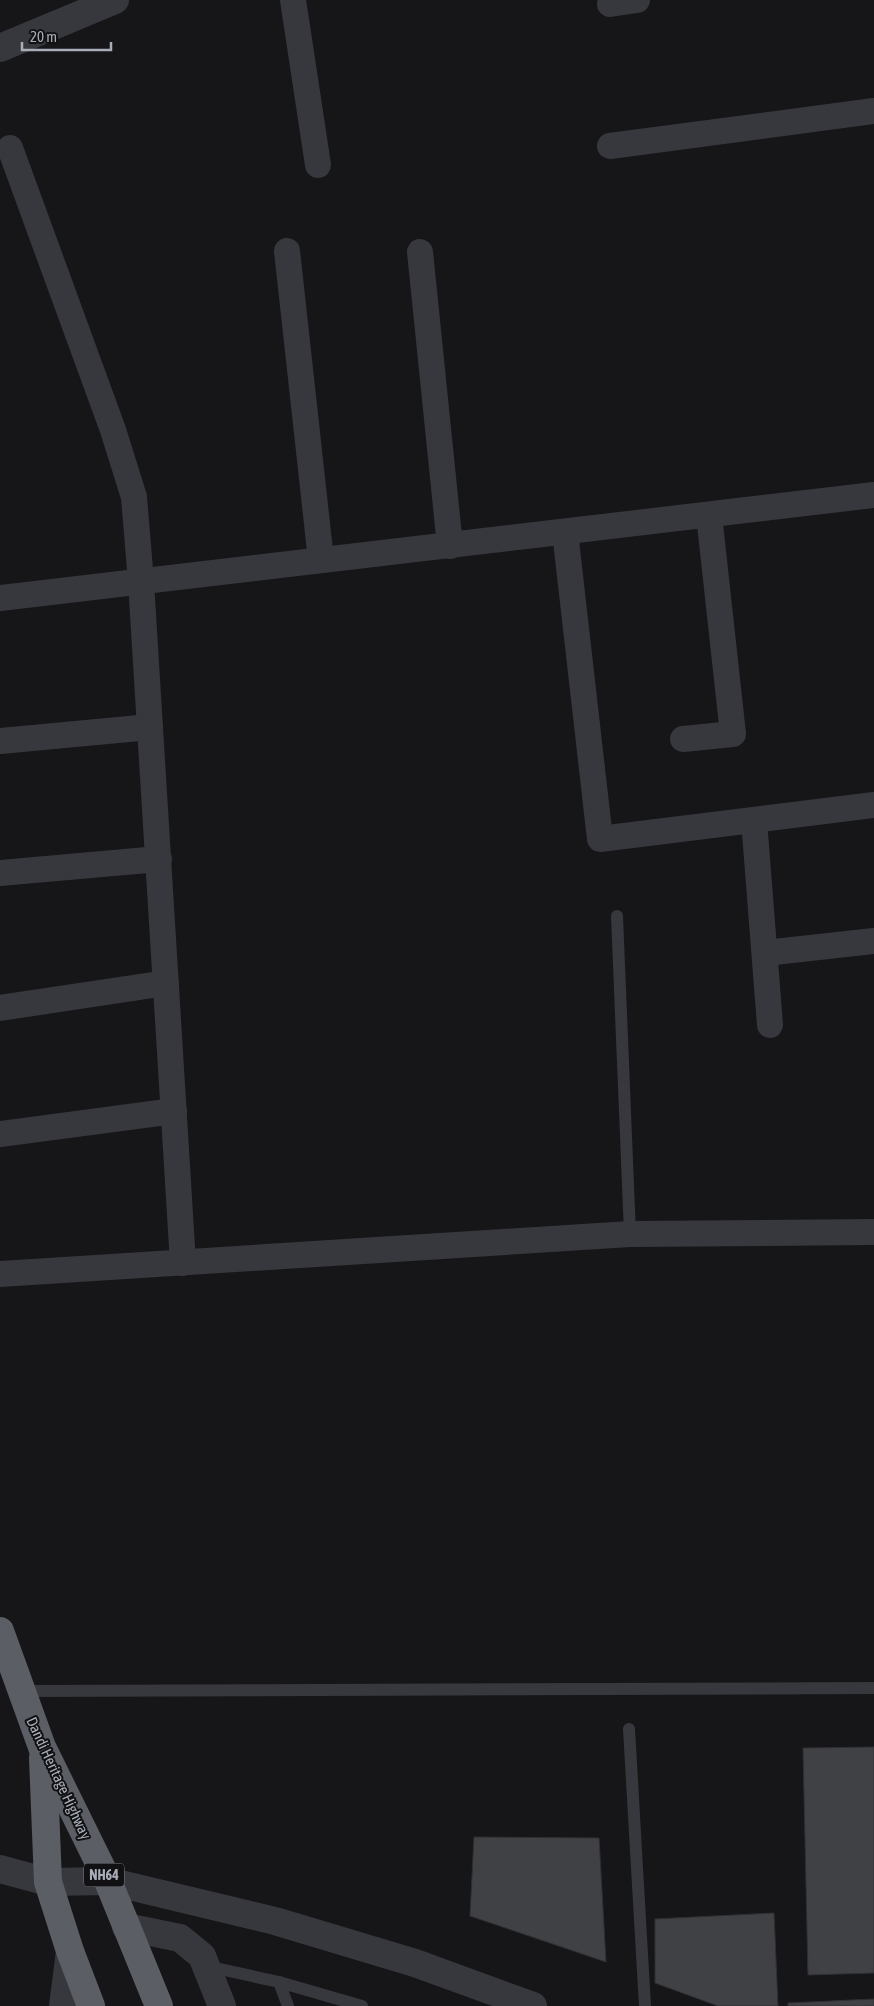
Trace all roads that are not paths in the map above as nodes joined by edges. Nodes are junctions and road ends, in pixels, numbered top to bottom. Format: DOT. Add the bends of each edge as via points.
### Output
graph roads {
  1 [pos="115,0"];
  2 [pos="293,0"];
  3 [pos="637,0"];
  4 [pos="610,4"];
  5 [pos="0,48"];
  6 [pos="874,111"];
  7 [pos="610,146"];
  8 [pos="10,148"];
  9 [pos="318,165"];
  10 [pos="287,251"];
  11 [pos="420,252"];
  12 [pos="874,495"];
  13 [pos="709,515"];
  14 [pos="566,532"];
  15 [pos="450,546"];
  16 [pos="321,560"];
  17 [pos="141,582"];
  18 [pos="0,598"];
  19 [pos="150,728"];
  20 [pos="683,739"];
  21 [pos="0,741"];
  22 [pos="874,805"];
  23 [pos="754,820"];
  24 [pos="158,859"];
  25 [pos="0,873"];
  26 [pos="617,916"];
  27 [pos="874,941"];
  28 [pos="765,953"];
  29 [pos="166,983"];
  30 [pos="0,1008"];
  31 [pos="770,1025"];
  32 [pos="174,1111"];
  33 [pos="0,1134"];
  34 [pos="874,1232"];
  35 [pos="630,1234"];
  36 [pos="183,1263"];
  37 [pos="0,1274"];
  38 [pos="0,1631"];
  39 [pos="874,1688"];
  40 [pos="21,1691"];
  41 [pos="628,1729"];
  42 [pos="42,1747"];
  43 [pos="0,1869"];
  44 [pos="48,1882"];
  45 [pos="108,1882"];
  46 [pos="126,1927"];
  47 [pos="70,1951"];
  48 [pos="206,1966"];
  49 [pos="279,1982"];
  50 [pos="63,2006"];
  51 [pos="91,2006"];
  52 [pos="159,2006"];
  53 [pos="222,2006"];
  54 [pos="288,2006"];
  55 [pos="362,2006"];
  56 [pos="533,2006"];
  57 [pos="645,2006"];
  1 -- 5 [label="street"];
  2 -- 9 [label="street"];
  3 -- 4 [label="street"];
  6 -- 7 [label="street"];
  8 -- 17 [label="street" via="113,430 134,497"];
  10 -- 16 [label="street"];
  11 -- 15 [label="street"];
  12 -- 13 [label="street"];
  13 -- 14 [label="street"];
  13 -- 20 [label="street" via="733,734"];
  14 -- 15 [label="street"];
  14 -- 23 [label="street" via="600,839"];
  15 -- 16 [label="street"];
  16 -- 17 [label="street"];
  17 -- 18 [label="street"];
  17 -- 19 [label="street"];
  19 -- 21 [label="street"];
  19 -- 24 [label="street"];
  22 -- 23 [label="street"];
  23 -- 28 [label="street"];
  24 -- 25 [label="street"];
  24 -- 29 [label="street"];
  26 -- 35 [label="lane"];
  27 -- 28 [label="street"];
  28 -- 31 [label="street"];
  29 -- 30 [label="street"];
  29 -- 32 [label="street"];
  32 -- 33 [label="street"];
  32 -- 36 [label="street"];
  34 -- 35 [label="street"];
  35 -- 36 [label="street"];
  36 -- 37 [label="street"];
  38 -- 40 [label="highway, Dandi Heritage Highway / NH64"];
  39 -- 40 [label="lane"];
  40 -- 42 [label="highway, Dandi Heritage Highway / NH64"];
  41 -- 57 [label="lane"];
  42 -- 44 [label="highway, NH64"];
  42 -- 45 [label="highway, Dandi Heritage Highway / NH64"];
  43 -- 44 [label="street"];
  44 -- 45 [label="street"];
  44 -- 47 [label="highway, NH64"];
  45 -- 46 [label="highway, Dandi Heritage Highway / NH64"];
  45 -- 56 [label="street" via="275,1920 415,1962"];
  46 -- 48 [label="street" via="180,1938 202,1956"];
  46 -- 52 [label="highway, Dandi Heritage Highway / NH64"];
  47 -- 50 [label="street"];
  47 -- 51 [label="highway, NH64"];
  48 -- 49 [label="lane"];
  48 -- 53 [label="street"];
  49 -- 54 [label="lane"];
  49 -- 55 [label="lane"];
}
